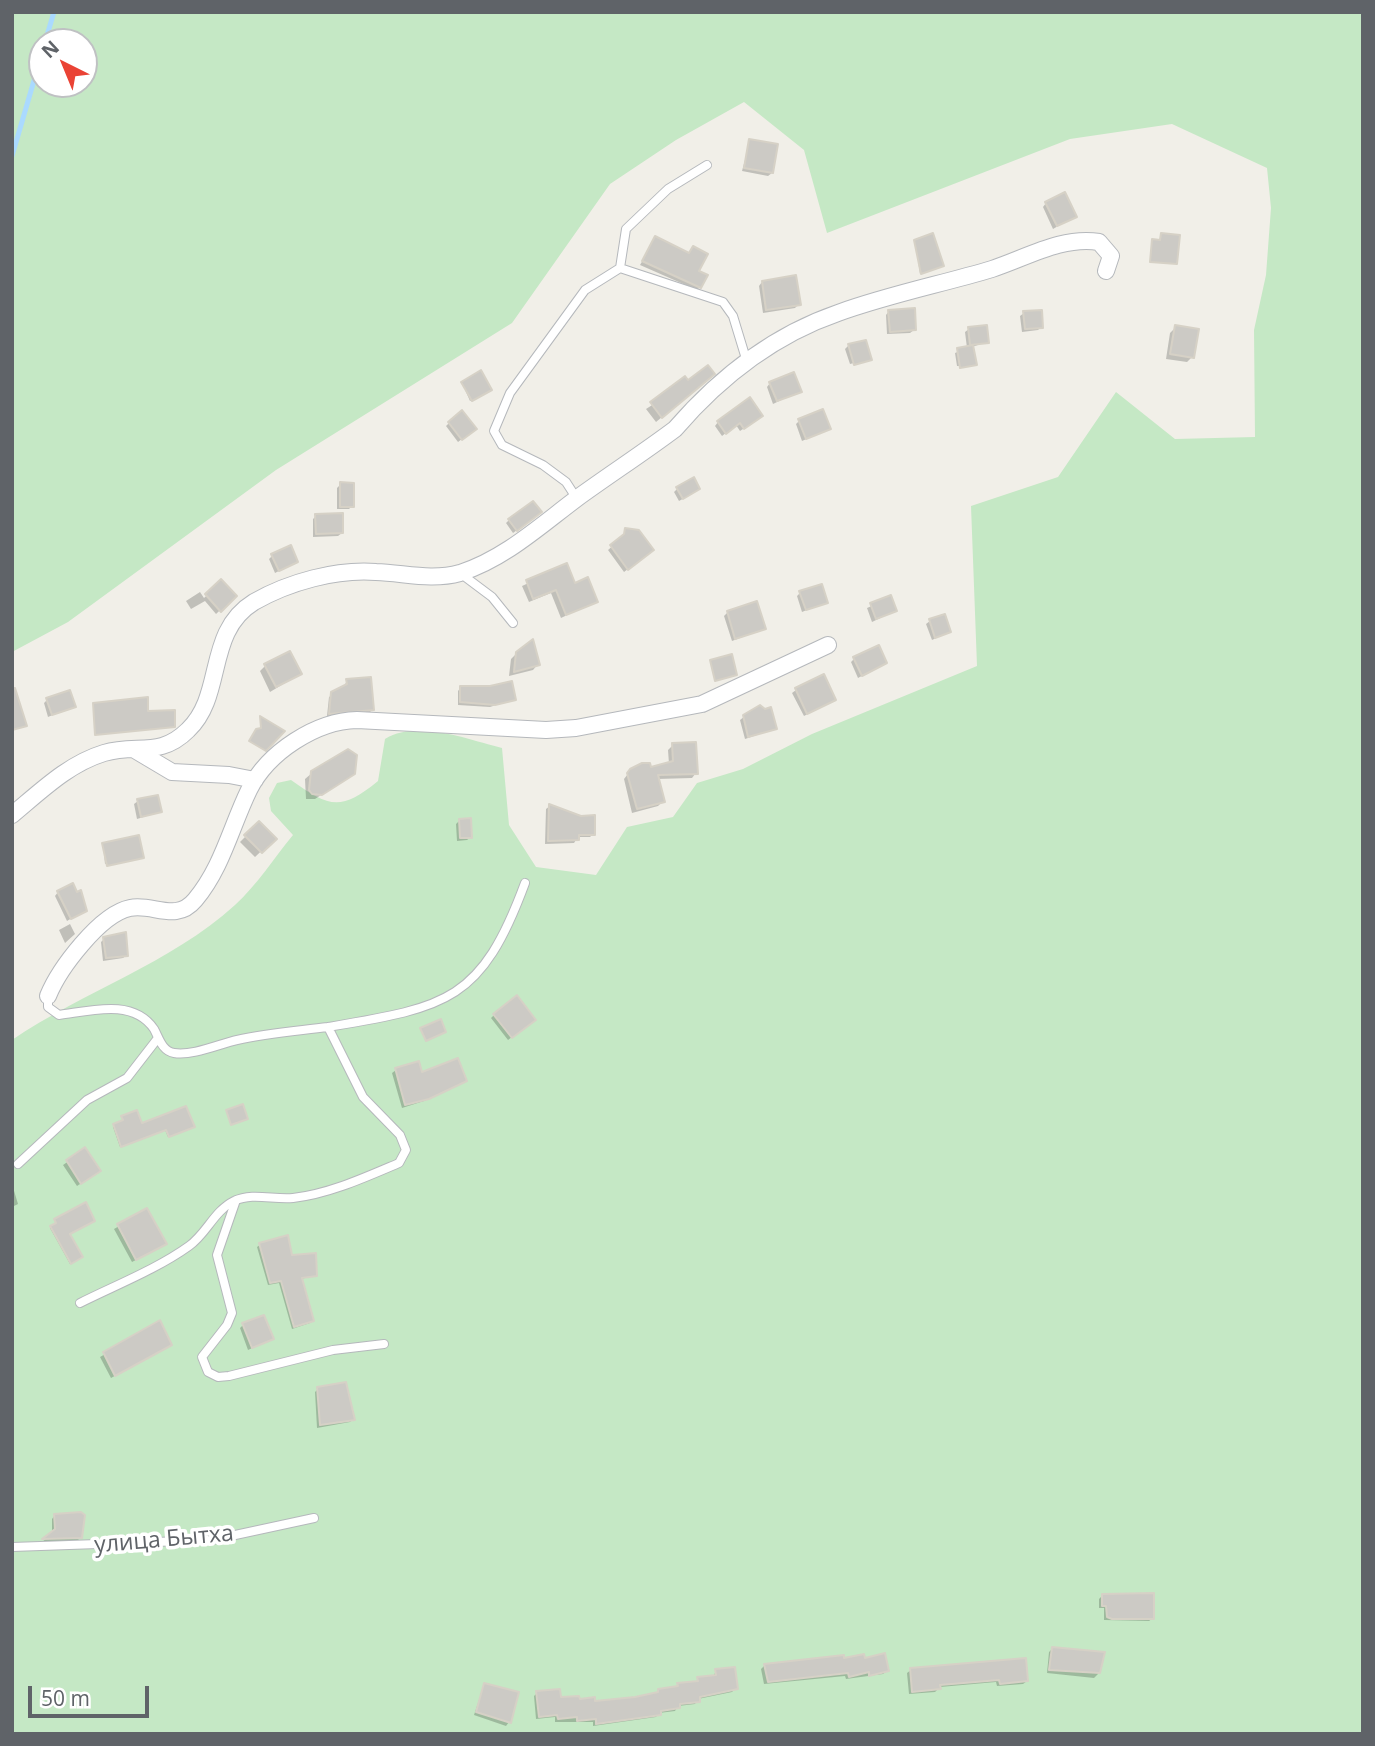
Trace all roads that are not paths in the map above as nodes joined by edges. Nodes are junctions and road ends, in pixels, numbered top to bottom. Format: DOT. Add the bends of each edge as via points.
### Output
graph roads {
  1 [pos="708,165"];
  2 [pos="620,268"];
  3 [pos="1106,271"];
  4 [pos="747,362"];
  5 [pos="577,499"];
  6 [pos="460,573"];
  7 [pos="513,623"];
  8 [pos="828,645"];
  9 [pos="135,750"];
  10 [pos="255,780"];
  11 [pos="12,815"];
  12 [pos="525,883"];
  13 [pos="48,996"];
  14 [pos="328,1027"];
  15 [pos="158,1038"];
  16 [pos="18,1164"];
  17 [pos="236,1200"];
  18 [pos="80,1303"];
  19 [pos="384,1344"];
  20 [pos="314,1518"];
  21 [pos="12,1547"];
  1 -- 2 [label="lane" via="668,189 626,229"];
  2 -- 4 [label="lane" via="723,302 733,316"];
  2 -- 5 [label="lane" via="584,290 510,393 494,431 502,445 566,482"];
  3 -- 4 [label="street" via="1111,256 1099,242 1050,247 924,290 840,312"];
  4 -- 5 [label="street" via="715,385 676,429"];
  5 -- 6 [label="street" via="500,555"];
  6 -- 7 [label="lane" via="492,597"];
  6 -- 9 [label="street" via="417,577 350,571 292,586 255,602 223,636 195,724 174,743"];
  8 -- 10 [label="street" via="702,704 576,728 342,720 295,741"];
  9 -- 10 [label="street" via="172,772"];
  9 -- 11 [label="street" via="106,752 79,763"];
  10 -- 13 [label="street" via="212,874 192,903 173,912 140,907 113,915 64,966"];
  12 -- 14 [label="lane" via="491,957 451,996 395,1016"];
  13 -- 15 [label="lane" via="48,1007 59,1015 127,1010 147,1021"];
  14 -- 15 [label="lane" via="175,1053"];
  14 -- 17 [label="lane" via="363,1097 400,1135 404,1157 388,1168 309,1196"];
  15 -- 16 [label="lane" via="127,1078 87,1100"];
  17 -- 18 [label="lane" via="182,1251"];
  17 -- 19 [label="lane" via="217,1255 232,1313 202,1357 208,1373 229,1376 307,1356"];
  20 -- 21 [label="lane, улица Бытха" via="212,1540"];
}
